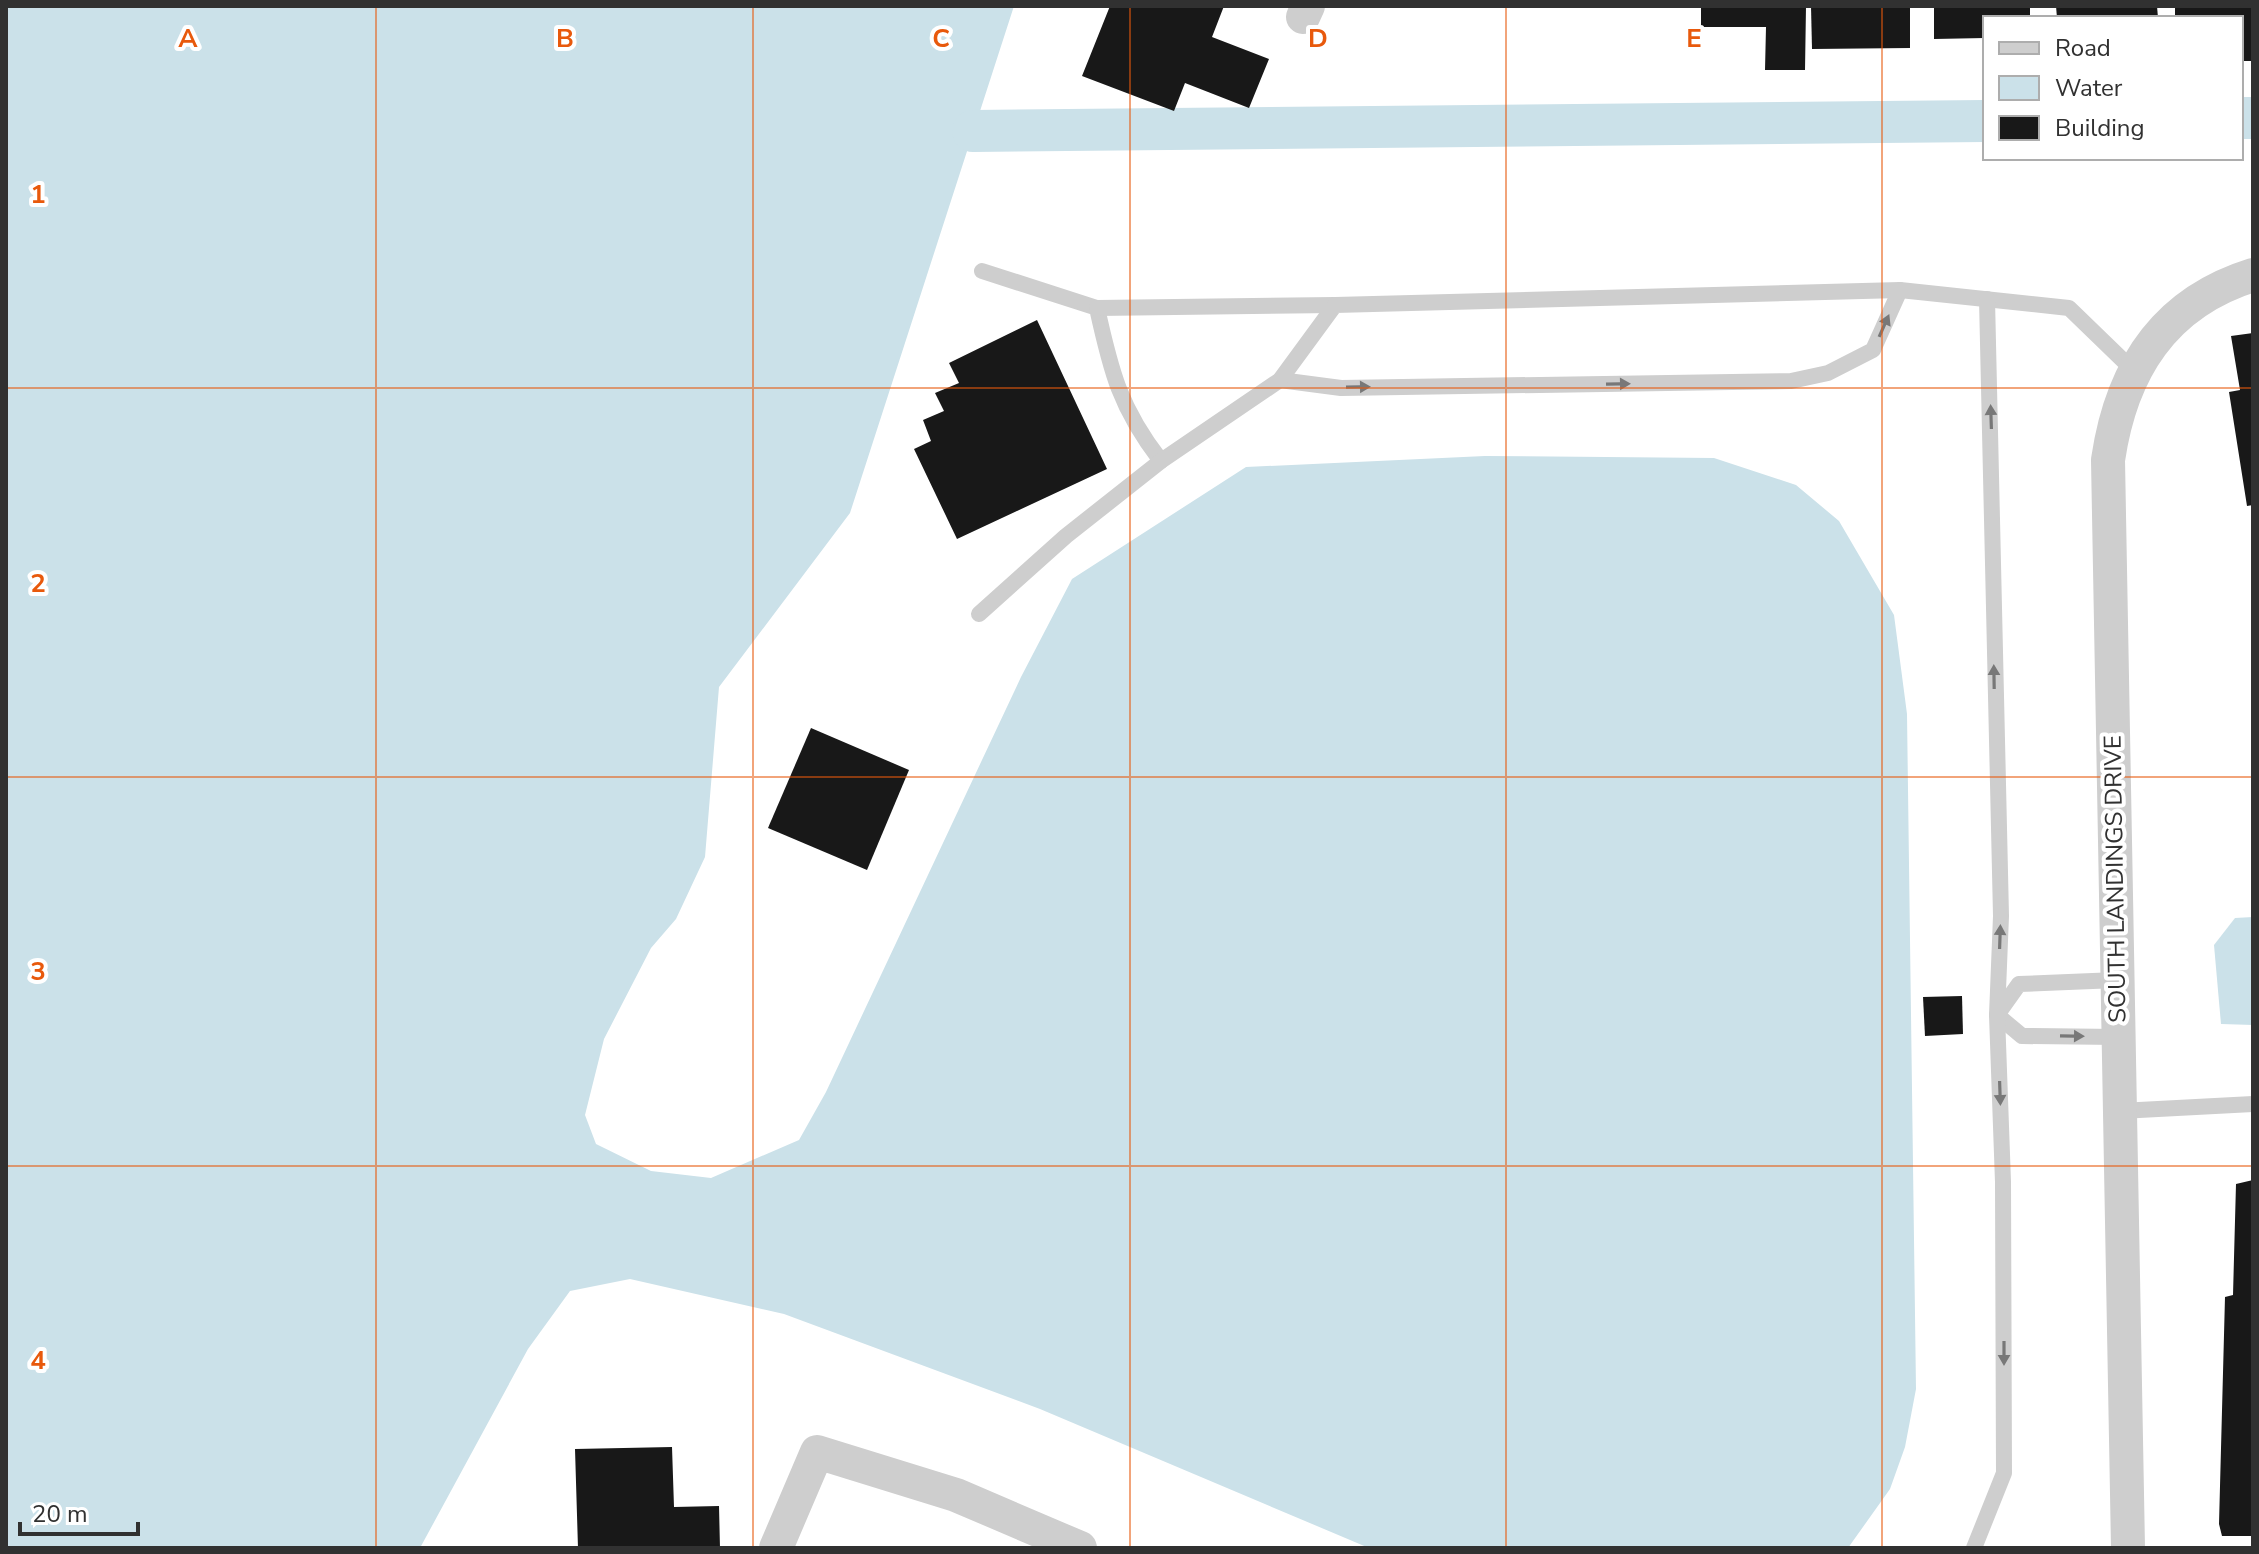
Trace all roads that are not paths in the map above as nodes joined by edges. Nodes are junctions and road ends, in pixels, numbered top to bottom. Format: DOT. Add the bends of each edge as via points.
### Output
graph roads {
  1 [pos="982,271"];
  2 [pos="2253,275"];
  3 [pos="1900,290"];
  4 [pos="1987,299"];
  5 [pos="1335,305"];
  6 [pos="1097,308"];
  7 [pos="2133,370"];
  8 [pos="1280,380"];
  9 [pos="1161,461"];
  10 [pos="979,614"];
  11 [pos="2117,980"];
  12 [pos="1997,1015"];
  13 [pos="2118,1037"];
  14 [pos="2253,1104"];
  15 [pos="2120,1111"];
  16 [pos="776,1548"];
  17 [pos="1080,1548"];
  18 [pos="1974,1548"];
  19 [pos="2128,1548"];
  1 -- 6 [label="lane"];
  2 -- 7 [label="street, SOUTH LANDINGS DRIVE" via="2195,303 2159,334"];
  3 -- 4 [label="lane"];
  3 -- 5 [label="lane"];
  8 -- 3 [label="lane, one-way" via="1341,388 1791,381 1828,373 1873,350"];
  4 -- 7 [label="lane" via="2069,308"];
  12 -- 4 [label="lane, one-way" via="2001,916"];
  5 -- 6 [label="lane"];
  5 -- 8 [label="lane"];
  6 -- 9 [label="lane" via="1111,375 1133,426"];
  7 -- 11 [label="street, SOUTH LANDINGS DRIVE" via="2114,417 2108,460"];
  8 -- 9 [label="lane"];
  9 -- 10 [label="lane"];
  11 -- 12 [label="lane" via="2019,984"];
  11 -- 13 [label="street, SOUTH LANDINGS DRIVE"];
  12 -- 13 [label="lane, one-way" via="2022,1036"];
  12 -- 18 [label="lane, one-way" via="2004,1473"];
  13 -- 15 [label="street, SOUTH LANDINGS DRIVE"];
  14 -- 15 [label="lane"];
  15 -- 19 [label="street, SOUTH LANDINGS DRIVE"];
  16 -- 17 [label="street" via="817,1452 956,1495"];
}
